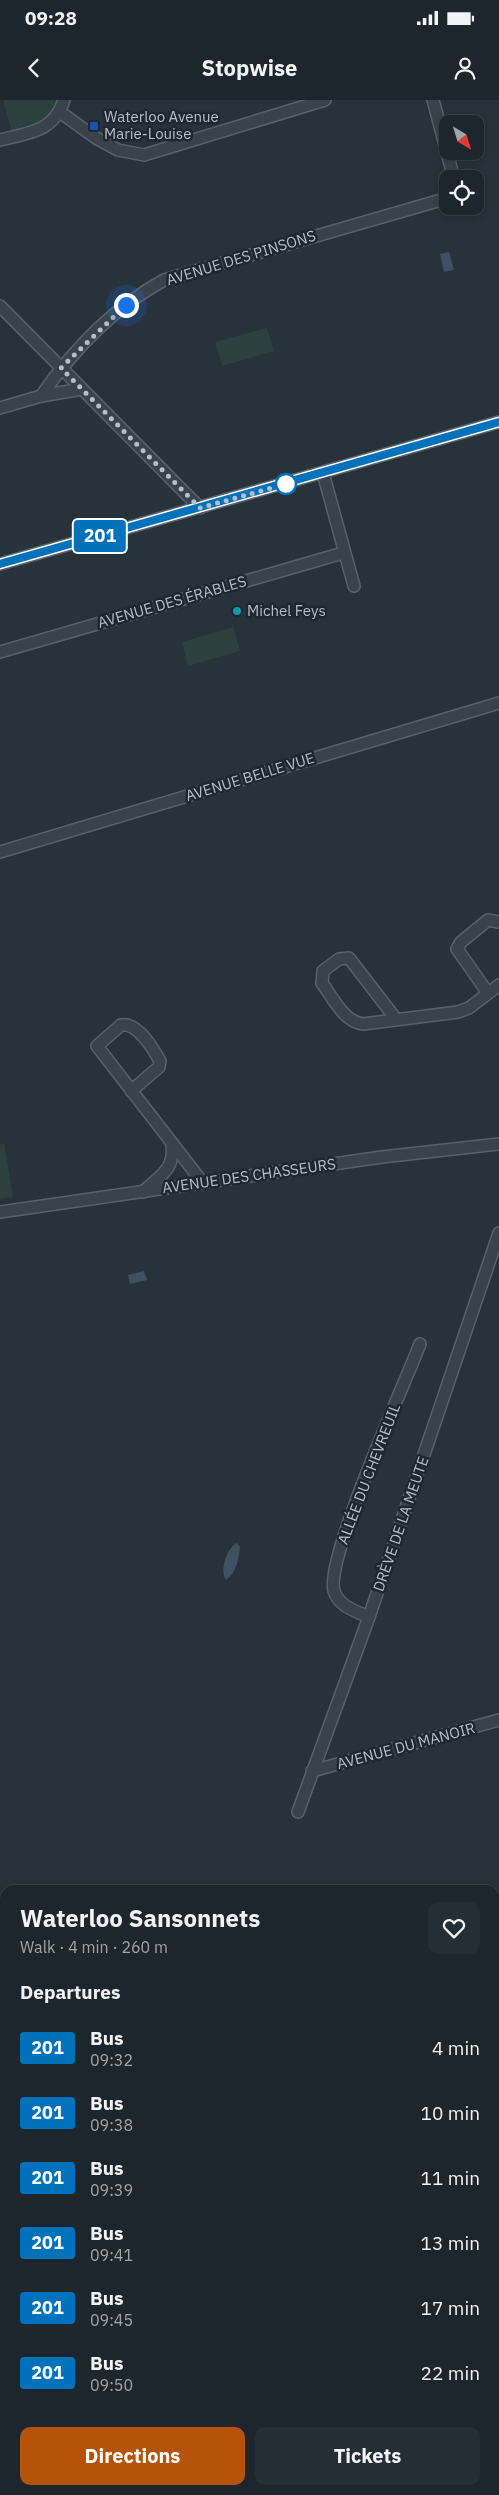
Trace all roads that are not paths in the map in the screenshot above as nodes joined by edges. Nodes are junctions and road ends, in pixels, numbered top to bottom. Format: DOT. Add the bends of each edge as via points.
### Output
graph roads {
  1 [pos="64,100"];
  2 [pos="325,100"];
  3 [pos="433,100"];
  4 [pos="60,112"];
  5 [pos="0,140"];
  6 [pos="452,170"];
  7 [pos="439,201"];
  8 [pos="0,306"];
  9 [pos="61,368"];
  10 [pos="82,389"];
  11 [pos="41,396"];
  12 [pos="0,408"];
  13 [pos="499,422"];
  14 [pos="323,473"];
  15 [pos="200,508"];
  16 [pos="343,553"];
  17 [pos="0,564"];
  18 [pos="354,586"];
  19 [pos="0,652"];
  20 [pos="499,703"];
  21 [pos="0,852"];
  22 [pos="499,922"];
  23 [pos="499,985"];
  24 [pos="488,994"];
  25 [pos="396,1019"];
  26 [pos="131,1091"];
  27 [pos="499,1144"];
  28 [pos="172,1145"];
  29 [pos="203,1183"];
  30 [pos="143,1192"];
  31 [pos="0,1212"];
  32 [pos="499,1233"];
  33 [pos="420,1344"];
  34 [pos="369,1617"];
  35 [pos="499,1720"];
  36 [pos="312,1771"];
  37 [pos="298,1812"];
  1 -- 4 [label="street"];
  2 -- 4 [label="street" via="144,155 118,150"];
  3 -- 6 [label="street"];
  4 -- 5 [label="street" via="41,131"];
  7 -- 9 [label="street, AVENUE DES PINSONS" via="164,280 139,294"];
  8 -- 9 [label="street"];
  9 -- 10 [label="street"];
  9 -- 11 [label="street, AVENUE DES PINSONS"];
  10 -- 11 [label="street"];
  10 -- 15 [label="street"];
  11 -- 12 [label="street"];
  13 -- 14 [label="street"];
  14 -- 15 [label="street"];
  14 -- 16 [label="street"];
  15 -- 17 [label="street"];
  16 -- 18 [label="street"];
  16 -- 19 [label="street, AVENUE DES ÉRABLES"];
  20 -- 21 [label="street, AVENUE BELLE VUE"];
  22 -- 24 [label="street" via="488,920 461,942 457,950"];
  23 -- 24 [label="street"];
  24 -- 25 [label="street" via="458,1012"];
  25 -- 25 [label="street" via="356,1023 345,1014 322,983 323,971 339,959 349,958"];
  26 -- 26 [label="street" via="96,1046 126,1024 134,1026 160,1060 159,1067"];
  26 -- 28 [label="street"];
  27 -- 29 [label="street, AVENUE DES CHASSEURS"];
  28 -- 29 [label="street"];
  28 -- 30 [label="street" via="174,1157 170,1167"];
  29 -- 30 [label="street, AVENUE DES CHASSEURS"];
  30 -- 31 [label="street, AVENUE DES CHASSEURS"];
  32 -- 34 [label="street, DRÈVE DE LA MEUTE"];
  33 -- 34 [label="street, ALLÉE DU CHEVREUIL" via="343,1536 333,1582 334,1592 342,1605"];
  34 -- 36 [label="street, DRÈVE DE LA MEUTE"];
  35 -- 36 [label="street, AVENUE DU MANOIR"];
  36 -- 37 [label="street, DRÈVE DE LA MEUTE"];
}
